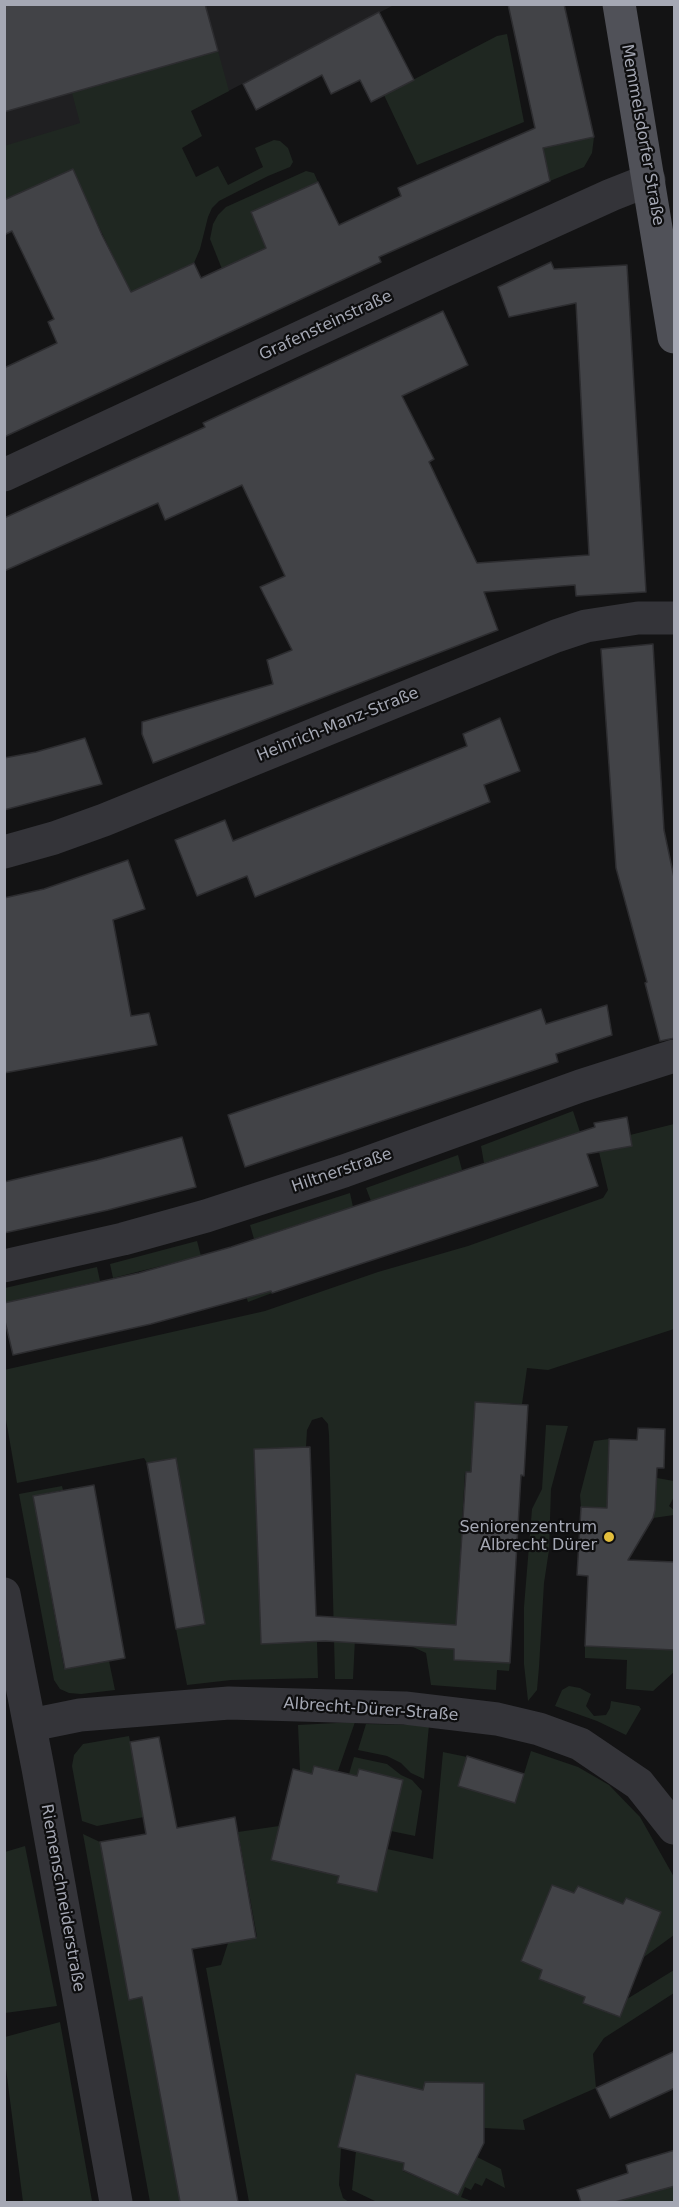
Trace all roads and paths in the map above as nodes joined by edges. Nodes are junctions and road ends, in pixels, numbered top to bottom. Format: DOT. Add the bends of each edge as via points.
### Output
graph roads {
  1 [pos="619,4"];
  2 [pos="650,180"];
  3 [pos="675,337"];
  4 [pos="4,475"];
  5 [pos="675,618"];
  6 [pos="4,852"];
  7 [pos="675,1056"];
  8 [pos="4,1266"];
  9 [pos="4,1594"];
  10 [pos="31,1725"];
  11 [pos="675,1828"];
  12 [pos="116,2202"];
  1 -- 2 [label="main road, Memmelsdorfer Straße"];
  2 -- 3 [label="main road, Memmelsdorfer Straße"];
  2 -- 4 [label="street, Grafensteinstraße" via="417,283"];
  5 -- 6 [label="street, Heinrich-Manz-Straße" via="638,618 586,626 556,636 104,820"];
  7 -- 8 [label="street, Hiltnerstraße" via="206,1216"];
  9 -- 10 [label="street, Riemenschneiderstraße"];
  10 -- 11 [label="street, Albrecht-Dürer-Straße" via="80,1715 229,1702 405,1708 497,1719 580,1744 639,1784"];
  10 -- 12 [label="street, Riemenschneiderstraße"];
}
